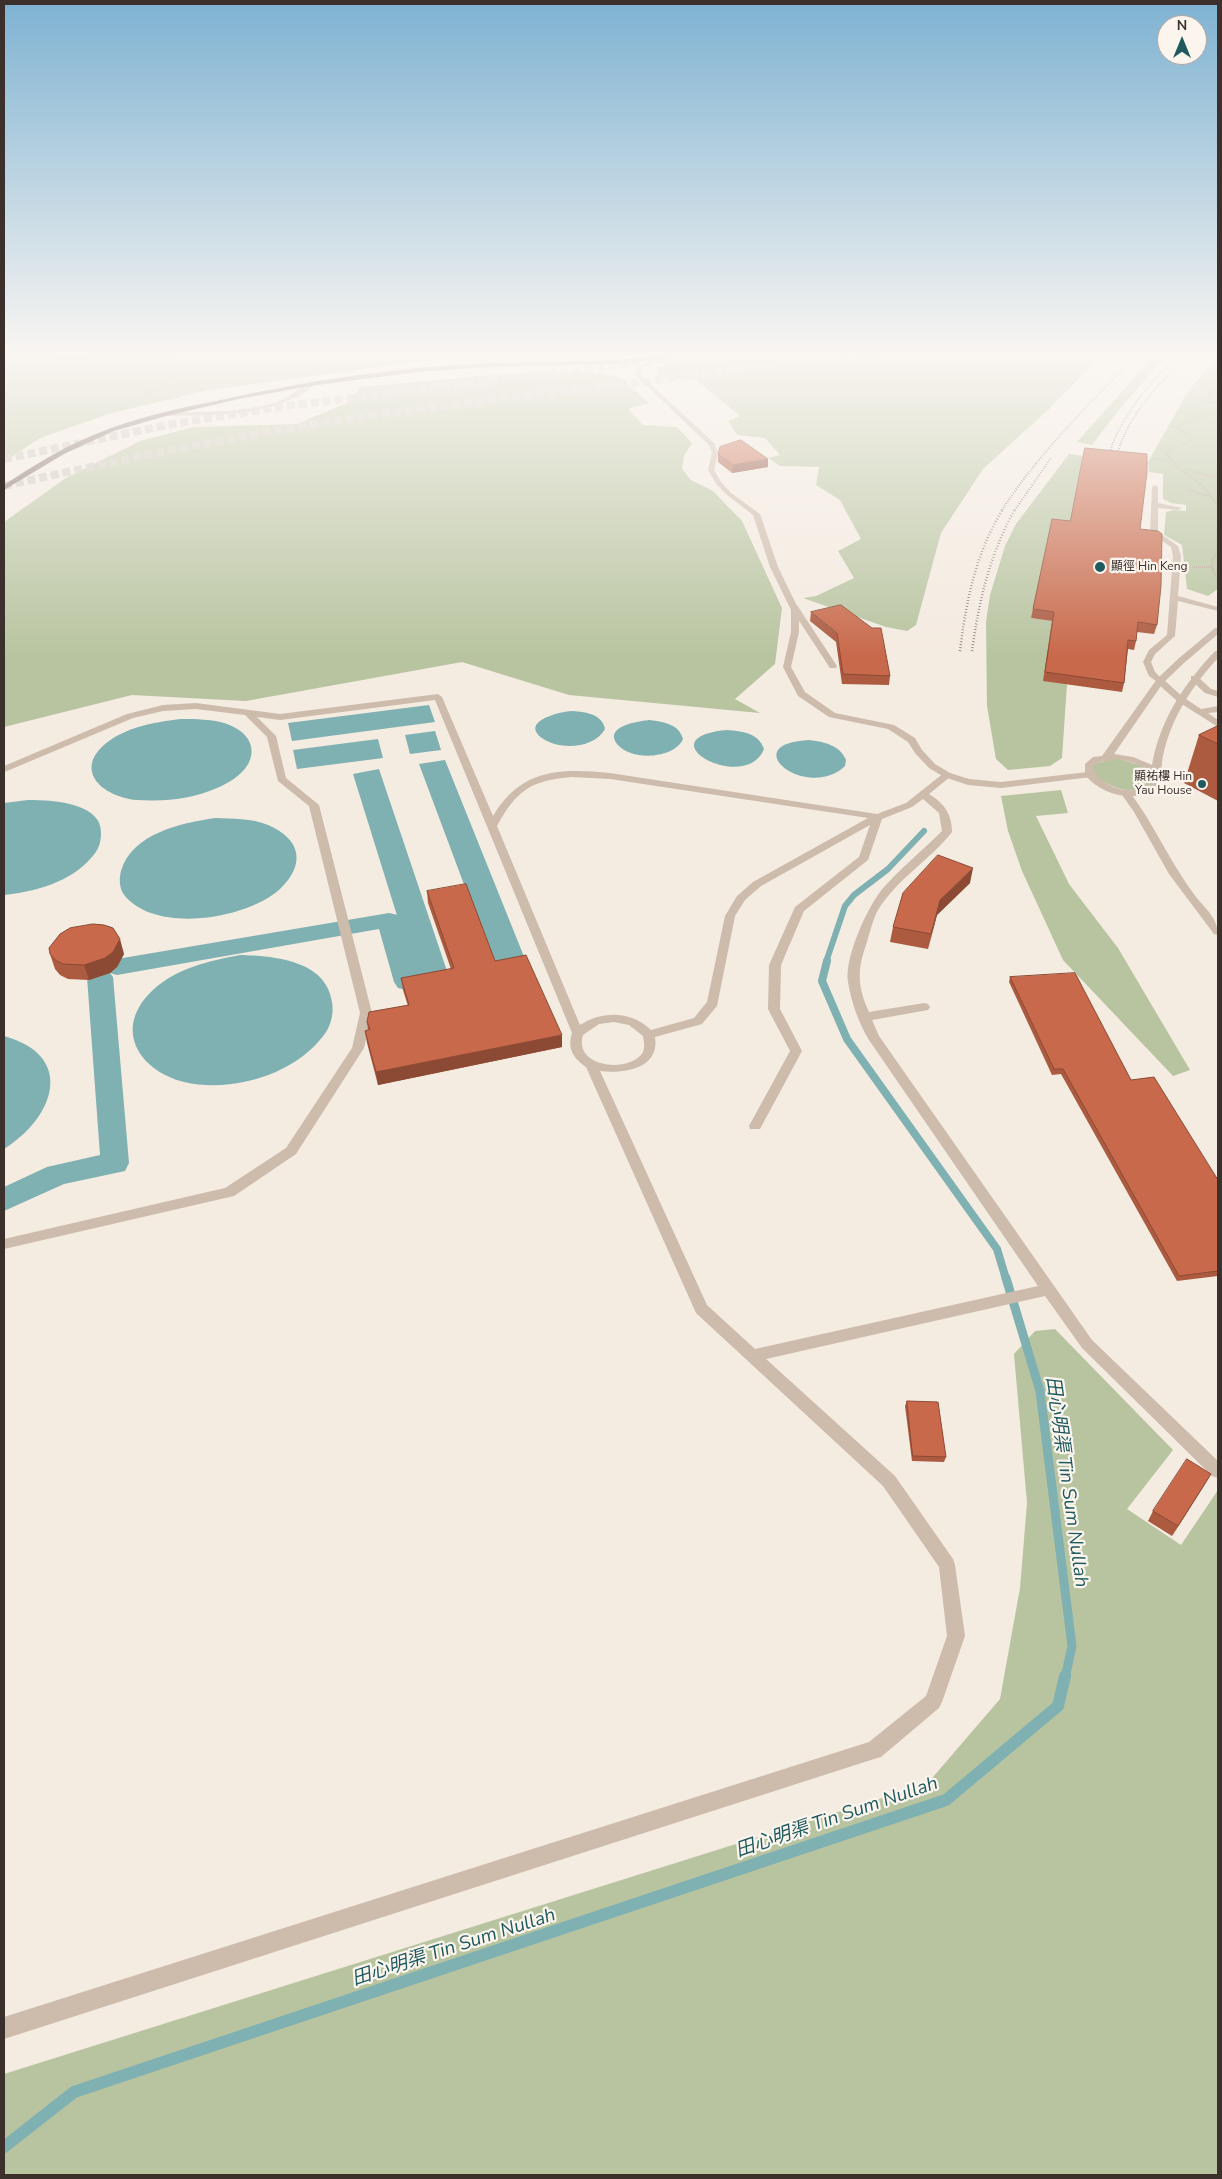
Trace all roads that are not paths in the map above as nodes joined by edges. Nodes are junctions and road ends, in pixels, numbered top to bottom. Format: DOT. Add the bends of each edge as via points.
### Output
graph roads {
  1 [pos="63,453"];
  2 [pos="715,453"];
  3 [pos="1155,487"];
  4 [pos="4,488"];
  5 [pos="1154,505"];
  6 [pos="1178,508"];
  7 [pos="1175,598"];
  8 [pos="794,608"];
  9 [pos="1218,609"];
  10 [pos="1218,630"];
  11 [pos="1218,653"];
  12 [pos="833,666"];
  13 [pos="1194,678"];
  14 [pos="1160,681"];
  15 [pos="1218,694"];
  16 [pos="1180,699"];
  17 [pos="1218,709"];
  18 [pos="248,713"];
  19 [pos="1204,715"];
  20 [pos="1218,717"];
  21 [pos="1218,724"];
  22 [pos="1106,757"];
  23 [pos="4,768"];
  24 [pos="1155,774"];
  25 [pos="947,775"];
  26 [pos="1088,775"];
  27 [pos="1125,792"];
  28 [pos="923,794"];
  29 [pos="878,817"];
  30 [pos="492,826"];
  31 [pos="1218,932"];
  32 [pos="924,1007"];
  33 [pos="865,1017"];
  34 [pos="578,1033"];
  35 [pos="649,1035"];
  36 [pos="591,1065"];
  37 [pos="755,1126"];
  38 [pos="4,1244"];
  39 [pos="1049,1289"];
  40 [pos="752,1356"];
  41 [pos="1218,1471"];
  42 [pos="4,2028"];
  1 -- 4 [label="main road"];
  2 -- 8 [label="street" via="710,470 729,494 756,514 774,567"];
  3 -- 5 [label="street"];
  5 -- 6 [label="street"];
  5 -- 7 [label="street" via="1154,533 1174,546 1176,551"];
  7 -- 9 [label="street"];
  7 -- 14 [label="street" via="1171,636 1146,660 1149,671"];
  8 -- 12 [label="street"];
  8 -- 25 [label="street" via="795,632 787,667 801,694 832,716 891,727 912,740 932,766"];
  10 -- 14 [label="street"];
  11 -- 13 [label="street"];
  13 -- 15 [label="street" via="1208,691"];
  13 -- 16 [label="street"];
  14 -- 16 [label="street"];
  14 -- 22 [label="street"];
  16 -- 19 [label="street"];
  16 -- 24 [label="street" via="1162,736"];
  17 -- 19 [label="street"];
  18 -- 23 [label="street" via="196,706 163,708 130,716"];
  18 -- 30 [label="street" via="280,717 438,698"];
  18 -- 38 [label="street" via="271,736 281,779 314,806 366,1013 358,1048 291,1151 229,1192"];
  19 -- 20 [label="street"];
  19 -- 21 [label="street"];
  22 -- 24 [label="street" via="1129,758 1142,763"];
  22 -- 26 [label="street" via="1089,764 1086,769"];
  24 -- 27 [label="street" via="1152,786 1137,792"];
  25 -- 26 [label="street" via="968,782 1001,785"];
  25 -- 28 [label="street"];
  26 -- 27 [label="street" via="1102,786"];
  27 -- 31 [label="street" via="1144,816 1174,874"];
  28 -- 29 [label="street" via="909,805"];
  28 -- 33 [label="street" via="941,805 947,832 887,890 872,911 854,963 853,981"];
  29 -- 30 [label="street" via="612,777 566,775 540,778 519,788 506,801"];
  29 -- 35 [label="street" via="757,884 740,898 730,916 713,1003 698,1021"];
  29 -- 37 [label="street" via="864,858 799,909 775,964 774,1009 796,1052"];
  30 -- 34 [label="street"];
  32 -- 33 [label="street"];
  33 -- 39 [label="street" via="873,1037"];
  34 -- 35 [label="street" via="591,1022 612,1018 637,1023"];
  34 -- 36 [label="street" via="574,1042 576,1051"];
  35 -- 36 [label="street" via="652,1043 650,1052 636,1065 614,1070"];
  36 -- 40 [label="street" via="701,1309"];
  39 -- 40 [label="street"];
  39 -- 41 [label="street" via="1087,1344"];
  40 -- 42 [label="street" via="889,1481 947,1565 956,1636 933,1702 874,1750"];
}
